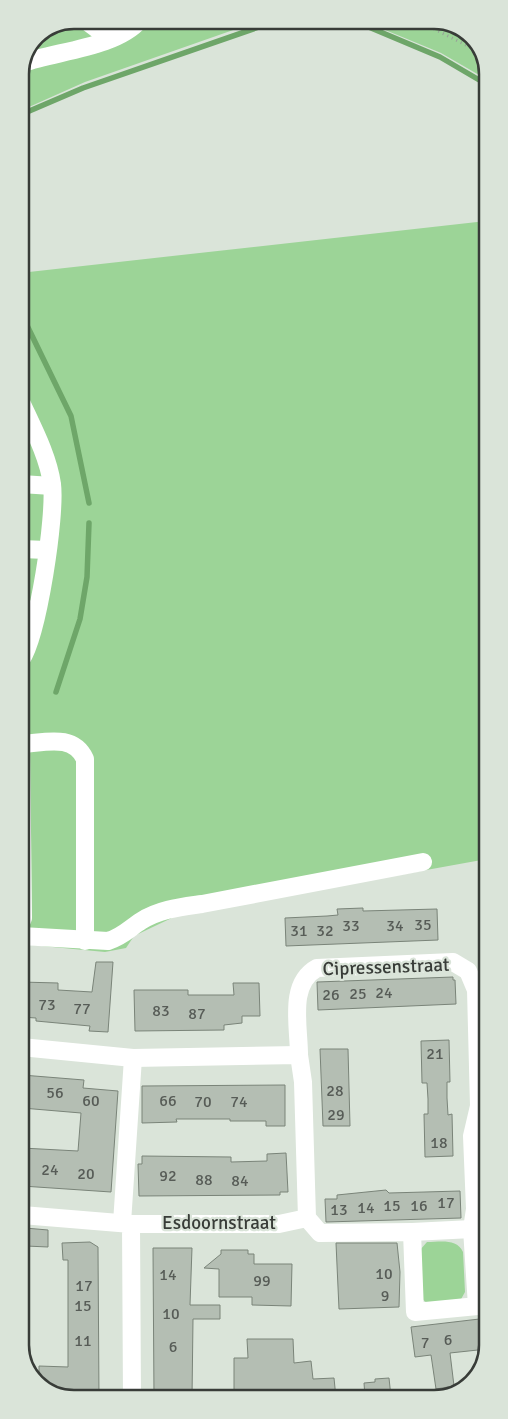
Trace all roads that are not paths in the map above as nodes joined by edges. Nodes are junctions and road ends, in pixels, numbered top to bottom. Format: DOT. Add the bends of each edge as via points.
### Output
graph roads {
  1 [pos="97,29"];
  2 [pos="128,29"];
  3 [pos="109,38"];
  4 [pos="31,61"];
  5 [pos="29,435"];
  6 [pos="29,485"];
  7 [pos="52,486"];
  8 [pos="29,549"];
  9 [pos="47,550"];
  10 [pos="29,609"];
  11 [pos="29,643"];
  12 [pos="29,744"];
  13 [pos="423,862"];
  14 [pos="29,937"];
  15 [pos="84,941"];
  16 [pos="29,1048"];
  17 [pos="300,1055"];
  18 [pos="133,1058"];
  19 [pos="29,1216"];
  20 [pos="307,1218"];
  21 [pos="126,1224"];
  22 [pos="472,1229"];
  23 [pos="412,1232"];
  24 [pos="479,1278"];
  25 [pos="479,1306"];
  26 [pos="132,1390"];
  1 -- 3 [label="street"];
  2 -- 3 [label="street"];
  3 -- 4 [label="street" via="72,52"];
  5 -- 7 [label="street" via="48,467"];
  6 -- 7 [label="street"];
  7 -- 9 [label="street"];
  8 -- 9 [label="street"];
  9 -- 10 [label="street"];
  10 -- 11 [label="street" via="32,636"];
  12 -- 15 [label="street" via="74,744 85,759"];
  13 -- 15 [label="street" via="170,908 142,920 121,937 108,941"];
  14 -- 15 [label="street"];
  16 -- 18 [label="street"];
  17 -- 18 [label="street"];
  17 -- 20 [label="street, Cipressenstraat"];
  17 -- 22 [label="street, Cipressenstraat" via="298,994 307,973 317,968 453,962 468,972 476,990 479,1106 472,1136 475,1209"];
  18 -- 21 [label="street"];
  19 -- 21 [label="street, Esdoornstraat"];
  20 -- 21 [label="street, Esdoornstraat" via="279,1224"];
  20 -- 23 [label="street" via="320,1233"];
  21 -- 26 [label="street"];
  22 -- 23 [label="street"];
  22 -- 24 [label="street, Cipressenstraat"];
  23 -- 25 [label="street, Cipressenstraat" via="415,1312"];
}
